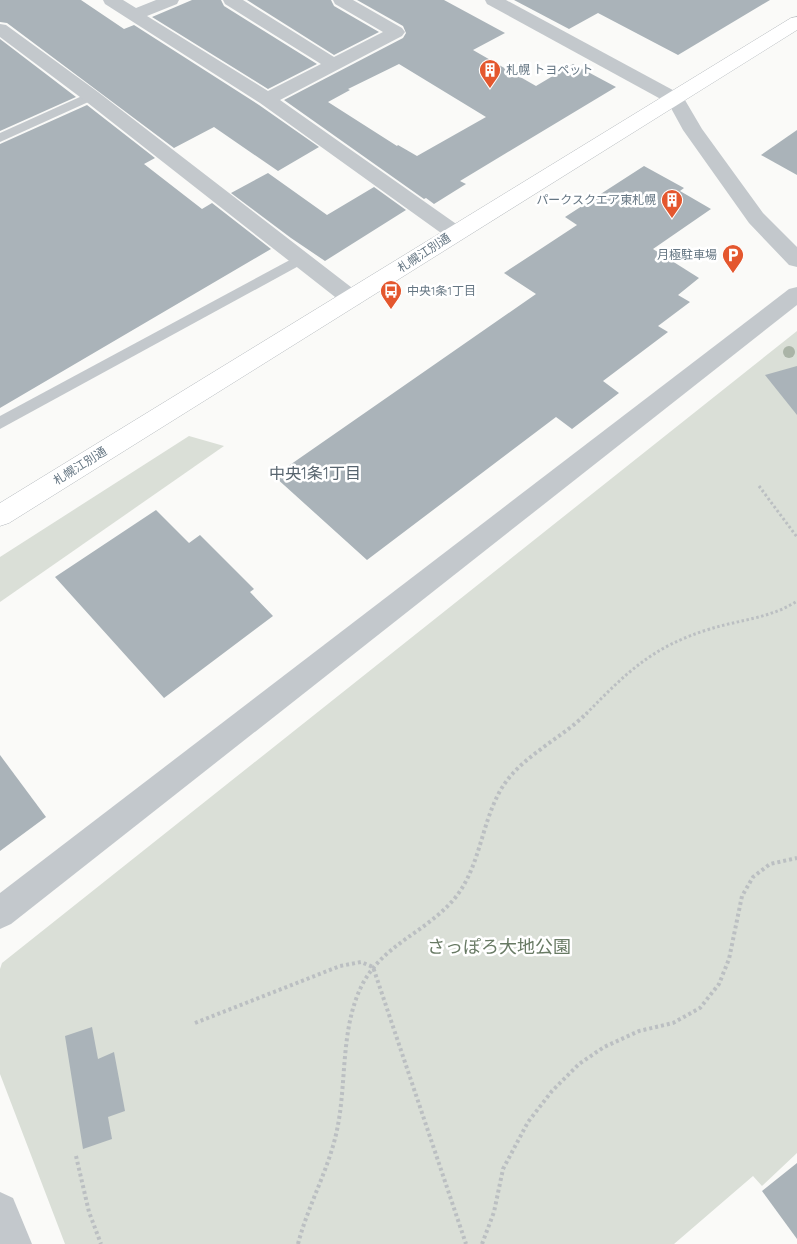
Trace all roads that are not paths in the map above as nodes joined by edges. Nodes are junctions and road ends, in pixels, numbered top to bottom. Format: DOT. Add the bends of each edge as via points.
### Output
graph roads {
  1 [pos="111,0"];
  2 [pos="171,0"];
  3 [pos="231,0"];
  4 [pos="341,0"];
  5 [pos="493,0"];
  6 [pos="136,14"];
  7 [pos="797,22"];
  8 [pos="0,29"];
  9 [pos="333,64"];
  10 [pos="91,96"];
  11 [pos="267,99"];
  12 [pos="675,99"];
  13 [pos="0,138"];
  14 [pos="455,233"];
  15 [pos="301,259"];
  16 [pos="797,260"];
  17 [pos="797,294"];
  18 [pos="352,299"];
  19 [pos="0,423"];
  20 [pos="0,516"];
  21 [pos="0,913"];
  22 [pos="0,1211"];
  23 [pos="13,1244"];
  1 -- 6 [label="street"];
  2 -- 6 [label="street"];
  3 -- 9 [label="street"];
  4 -- 9 [label="street" via="396,32"];
  5 -- 12 [label="street"];
  6 -- 11 [label="street"];
  7 -- 12 [label="highway, 札幌江別通"];
  8 -- 10 [label="street"];
  9 -- 11 [label="street"];
  10 -- 13 [label="lane"];
  10 -- 15 [label="street"];
  11 -- 14 [label="street"];
  12 -- 14 [label="highway, 札幌江別通"];
  12 -- 16 [label="street" via="693,130 756,218"];
  14 -- 18 [label="highway, 札幌江別通"];
  15 -- 18 [label="street"];
  15 -- 19 [label="lane"];
  17 -- 21 [label="street"];
  18 -- 20 [label="highway, 札幌江別通"];
  22 -- 23 [label="street"];
}
